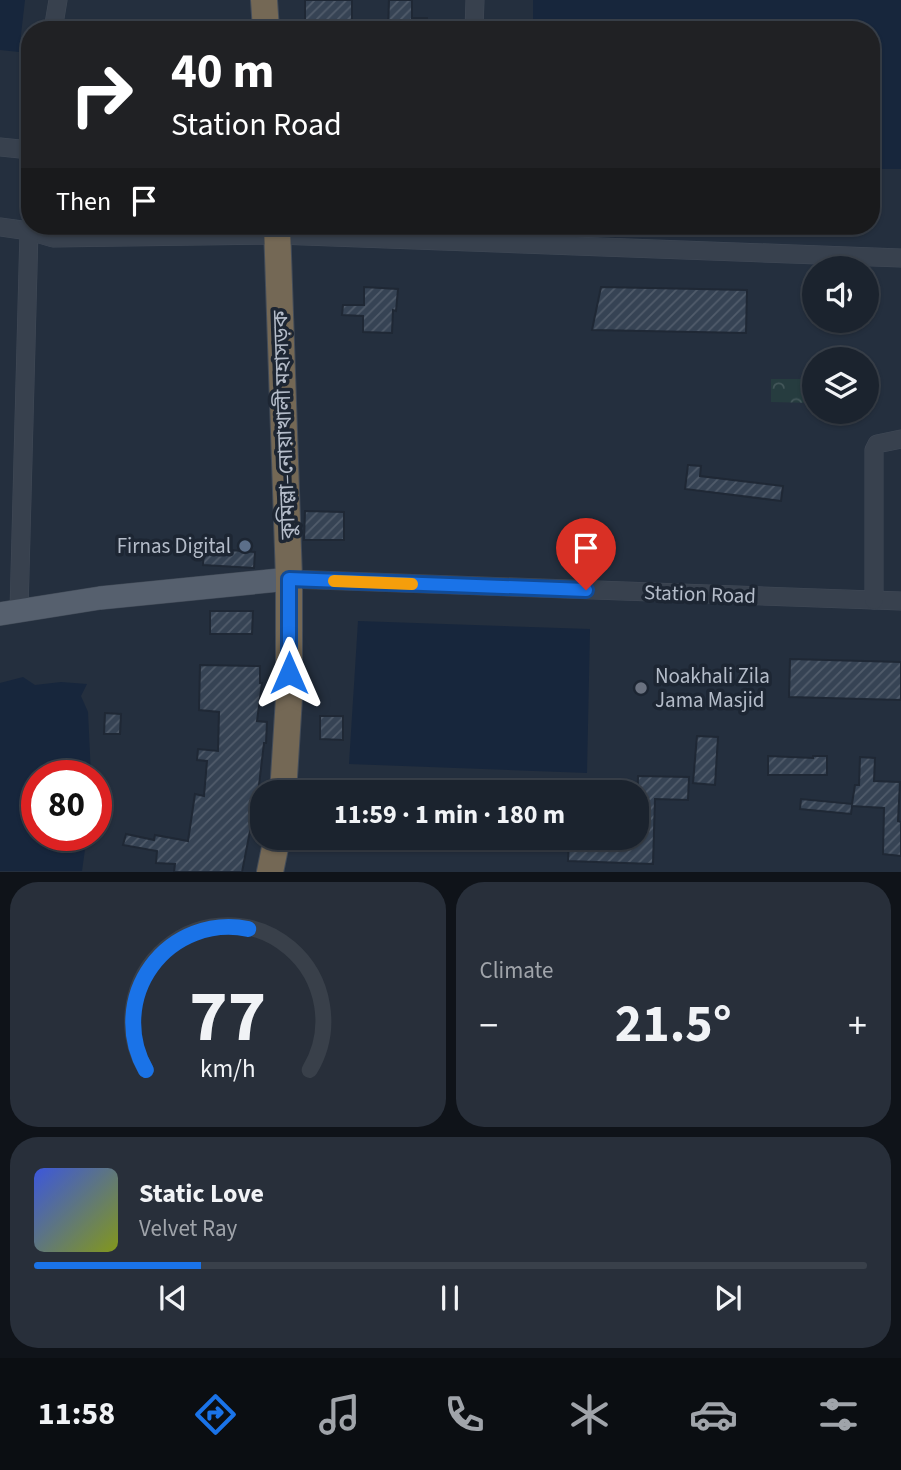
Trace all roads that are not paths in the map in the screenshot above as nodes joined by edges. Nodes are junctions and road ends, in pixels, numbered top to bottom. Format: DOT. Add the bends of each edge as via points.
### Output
graph roads {
  1 [pos="58,0"];
  2 [pos="264,0"];
  3 [pos="475,0"];
  4 [pos="54,21"];
  5 [pos="265,21"];
  6 [pos="474,21"];
  7 [pos="0,146"];
  8 [pos="21,149"];
  9 [pos="0,228"];
  10 [pos="21,229"];
  11 [pos="30,235"];
  12 [pos="45,235"];
  13 [pos="137,235"];
  14 [pos="277,235"];
  15 [pos="490,235"];
  16 [pos="901,258"];
  17 [pos="901,439"];
  18 [pos="289,579"];
  19 [pos="874,600"];
  20 [pos="901,601"];
  21 [pos="9,612"];
  22 [pos="284,780"];
  23 [pos="274,850"];
  24 [pos="270,872"];
  1 -- 4 [label="street"];
  2 -- 5 [label="highway"];
  3 -- 6 [label="street"];
  7 -- 8 [label="street"];
  9 -- 10 [label="street"];
  11 -- 21 [label="street"];
  12 -- 13 [label="street"];
  14 -- 18 [label="highway, কুমিল্লা–নোয়াখালী মহাসড়ক"];
  15 -- 16 [label="street"];
  17 -- 19 [label="street" via="877,444 874,450"];
  18 -- 19 [label="street, Station Road"];
  18 -- 21 [label="main road"];
  18 -- 22 [label="highway, কুমিল্লা–নোয়াখালী মহাসড়ক"];
  19 -- 20 [label="street, Station Road"];
  23 -- 24 [label="highway"];
}
